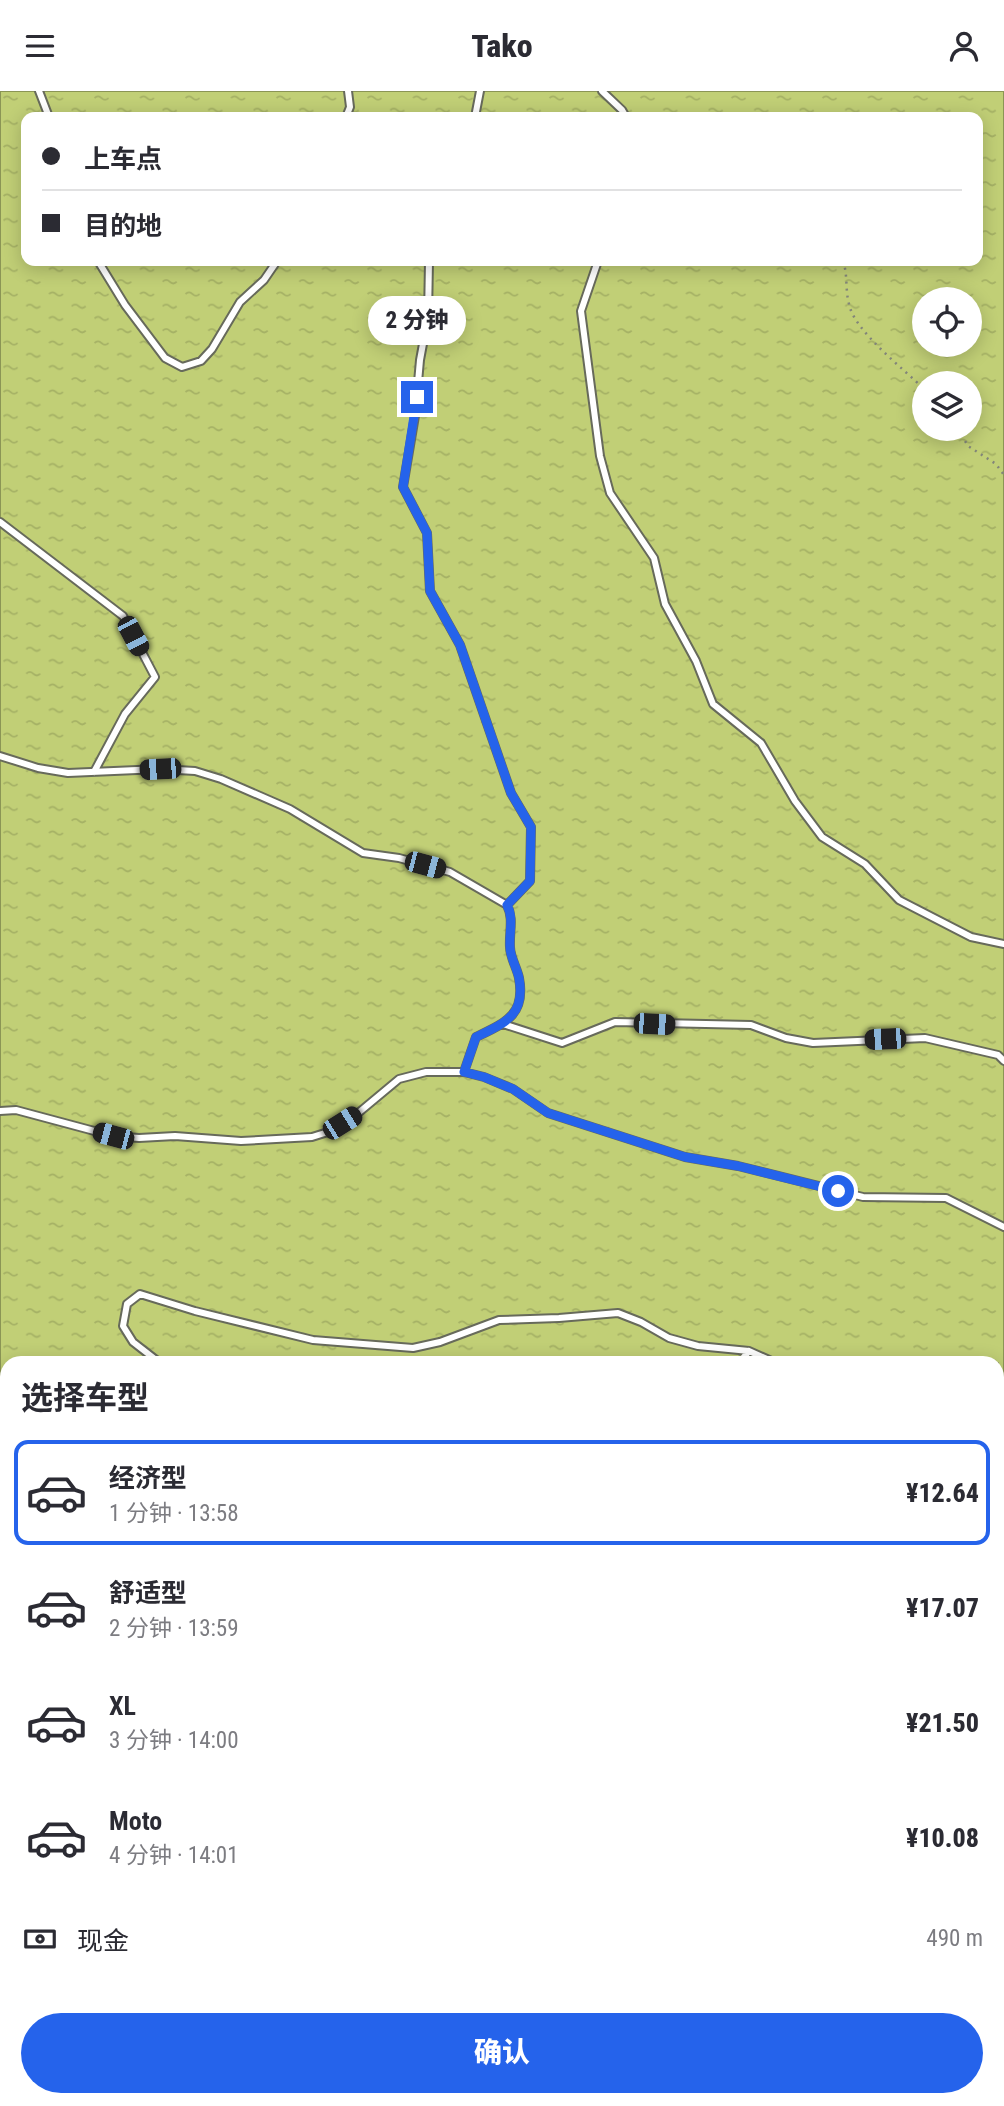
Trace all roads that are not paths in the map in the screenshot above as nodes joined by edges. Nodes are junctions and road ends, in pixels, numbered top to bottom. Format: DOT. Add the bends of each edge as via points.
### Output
graph roads {
  1 [pos="39,91"];
  2 [pos="348,91"];
  3 [pos="480,91"];
  4 [pos="602,91"];
  5 [pos="47,112"];
  6 [pos="348,112"];
  7 [pos="476,112"];
  8 [pos="623,112"];
  9 [pos="101,266"];
  10 [pos="273,266"];
  11 [pos="429,266"];
  12 [pos="596,266"];
  13 [pos="0,522"];
  14 [pos="0,756"];
  15 [pos="94,772"];
  16 [pos="507,905"];
  17 [pos="1004,944"];
  18 [pos="503,1024"];
  19 [pos="1004,1061"];
  20 [pos="464,1072"];
  21 [pos="0,1111"];
  22 [pos="1004,1227"];
  23 [pos="749,1351"];
  24 [pos="151,1356"];
  25 [pos="745,1356"];
  26 [pos="760,1356"];
  1 -- 5 [label="lane"];
  2 -- 6 [label="lane"];
  3 -- 7 [label="lane"];
  4 -- 8 [label="lane"];
  9 -- 10 [label="lane" via="165,358 183,367 201,361 212,349 240,302"];
  11 -- 16 [label="lane" via="428,317 403,487 427,533 430,591 460,645 511,793 531,827 530,881"];
  12 -- 17 [label="lane" via="581,311 600,456 610,493 654,558 664,604 696,661 713,704 761,743 822,837 864,864 900,900 971,937"];
  13 -- 15 [label="lane" via="122,616 155,677 125,714"];
  14 -- 15 [label="lane" via="38,768"];
  15 -- 16 [label="lane" via="160,769 195,771 221,779 290,809 363,853 399,857 450,872"];
  16 -- 18 [label="lane" via="521,1002"];
  18 -- 19 [label="lane" via="562,1043 615,1022 751,1025 813,1043 925,1038 998,1055"];
  18 -- 20 [label="lane" via="476,1037"];
  20 -- 21 [label="lane" via="426,1072 399,1079 357,1114 312,1137 241,1142 113,1136 16,1110"];
  20 -- 22 [label="lane" via="513,1089 548,1113 685,1157 863,1197 946,1198"];
  23 -- 24 [label="lane" via="669,1338 618,1313 499,1320 413,1348 313,1340 140,1294 127,1304 123,1326 133,1342"];
  23 -- 25 [label="lane"];
  23 -- 26 [label="lane"];
}
